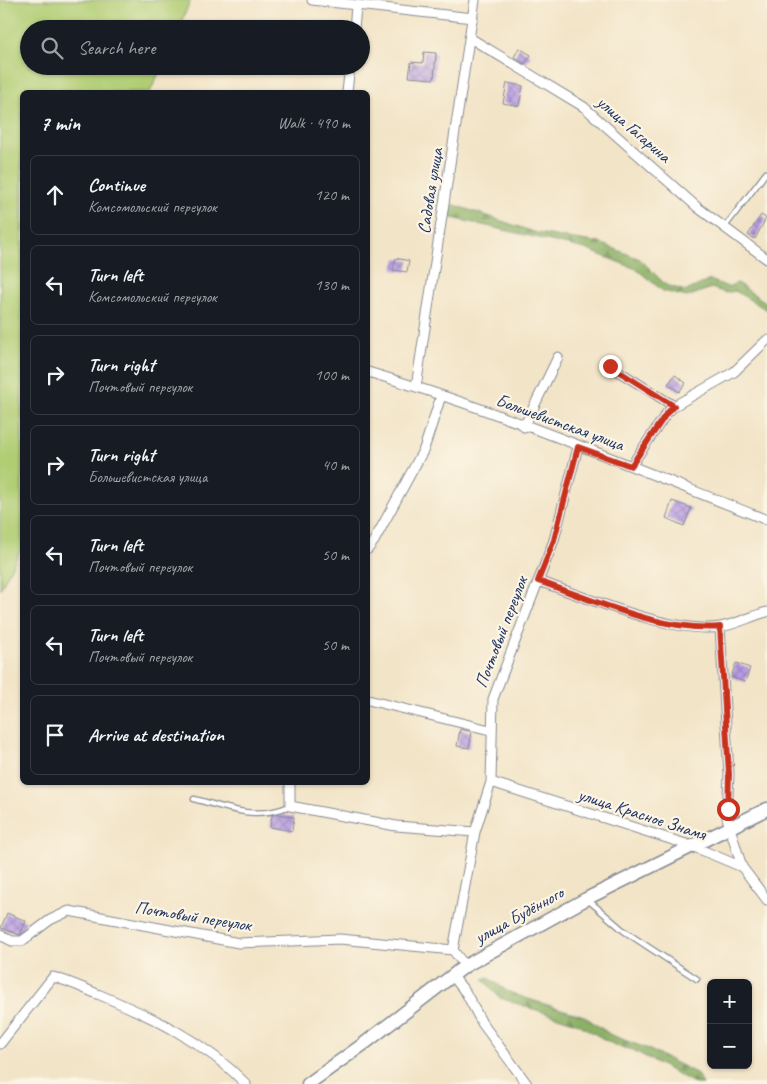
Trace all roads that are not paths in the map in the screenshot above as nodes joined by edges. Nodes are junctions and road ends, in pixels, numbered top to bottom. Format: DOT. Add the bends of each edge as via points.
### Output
graph roads {
  1 [pos="312,0"];
  2 [pos="475,0"];
  3 [pos="356,6"];
  4 [pos="473,18"];
  5 [pos="355,20"];
  6 [pos="470,38"];
  7 [pos="349,75"];
  8 [pos="346,90"];
  9 [pos="766,173"];
  10 [pos="724,228"];
  11 [pos="767,259"];
  12 [pos="767,340"];
  13 [pos="558,357"];
  14 [pos="610,366"];
  15 [pos="370,373"];
  16 [pos="416,387"];
  17 [pos="441,396"];
  18 [pos="674,406"];
  19 [pos="524,427"];
  20 [pos="578,447"];
  21 [pos="631,466"];
  22 [pos="767,520"];
  23 [pos="370,547"];
  24 [pos="538,581"];
  25 [pos="767,612"];
  26 [pos="720,627"];
  27 [pos="370,700"];
  28 [pos="490,730"];
  29 [pos="491,782"];
  30 [pos="290,785"];
  31 [pos="194,799"];
  32 [pos="290,806"];
  33 [pos="767,809"];
  34 [pos="730,827"];
  35 [pos="475,832"];
  36 [pos="692,846"];
  37 [pos="742,866"];
  38 [pos="586,899"];
  39 [pos="767,900"];
  40 [pos="0,935"];
  41 [pos="452,950"];
  42 [pos="465,966"];
  43 [pos="452,975"];
  44 [pos="697,979"];
  45 [pos="0,1044"];
  46 [pos="246,1084"];
  47 [pos="308,1084"];
  48 [pos="527,1084"];
  1 -- 3 [label="street"];
  2 -- 4 [label="street, Садовая улица"];
  3 -- 4 [label="street"];
  3 -- 5 [label="street"];
  4 -- 6 [label="street, Садовая улица"];
  6 -- 10 [label="street, улица Гагарина" via="584,107"];
  6 -- 16 [label="street, Садовая улица"];
  7 -- 8 [label="street"];
  9 -- 10 [label="lane"];
  10 -- 11 [label="street, улица Гагарина"];
  12 -- 18 [label="street" via="734,372"];
  13 -- 19 [label="street"];
  14 -- 18 [label="street"];
  15 -- 16 [label="street, Большевистская улица"];
  16 -- 17 [label="street, Большевистская улица"];
  17 -- 19 [label="street, Большевистская улица"];
  17 -- 23 [label="street" via="424,449"];
  18 -- 21 [label="street"];
  19 -- 20 [label="street, Большевистская улица"];
  20 -- 21 [label="street, Большевистская улица"];
  20 -- 24 [label="street, Почтовый переулок" via="554,540"];
  21 -- 22 [label="street, Большевистская улица"];
  24 -- 26 [label="street" via="640,615 689,627"];
  24 -- 28 [label="street, Почтовый переулок" via="492,699"];
  25 -- 26 [label="street"];
  26 -- 34 [label="street" via="729,774 727,818"];
  27 -- 28 [label="street"];
  28 -- 29 [label="street, Почтовый переулок"];
  29 -- 35 [label="street, Почтовый переулок"];
  29 -- 36 [label="street, улица Красное Знамя"];
  30 -- 32 [label="street"];
  31 -- 32 [label="lane" via="255,815"];
  32 -- 35 [label="street" via="396,826"];
  33 -- 34 [label="main road, улица Будённого"];
  34 -- 36 [label="main road, улица Будённого"];
  34 -- 37 [label="street"];
  35 -- 41 [label="street, Почтовый переулок"];
  36 -- 37 [label="street, улица Красное Знамя"];
  36 -- 38 [label="main road, улица Будённого"];
  37 -- 39 [label="street"];
  38 -- 42 [label="main road, улица Будённого"];
  38 -- 44 [label="lane" via="624,932"];
  40 -- 41 [label="street, Почтовый переулок" via="12,941 22,941 50,920 69,911 239,942 340,939"];
  41 -- 42 [label="street"];
  42 -- 43 [label="main road, улица Будённого"];
  43 -- 47 [label="main road, улица Будённого"];
  43 -- 48 [label="street" via="466,993 482,1024"];
  45 -- 46 [label="street" via="53,977 154,1018 193,1040"];
}
